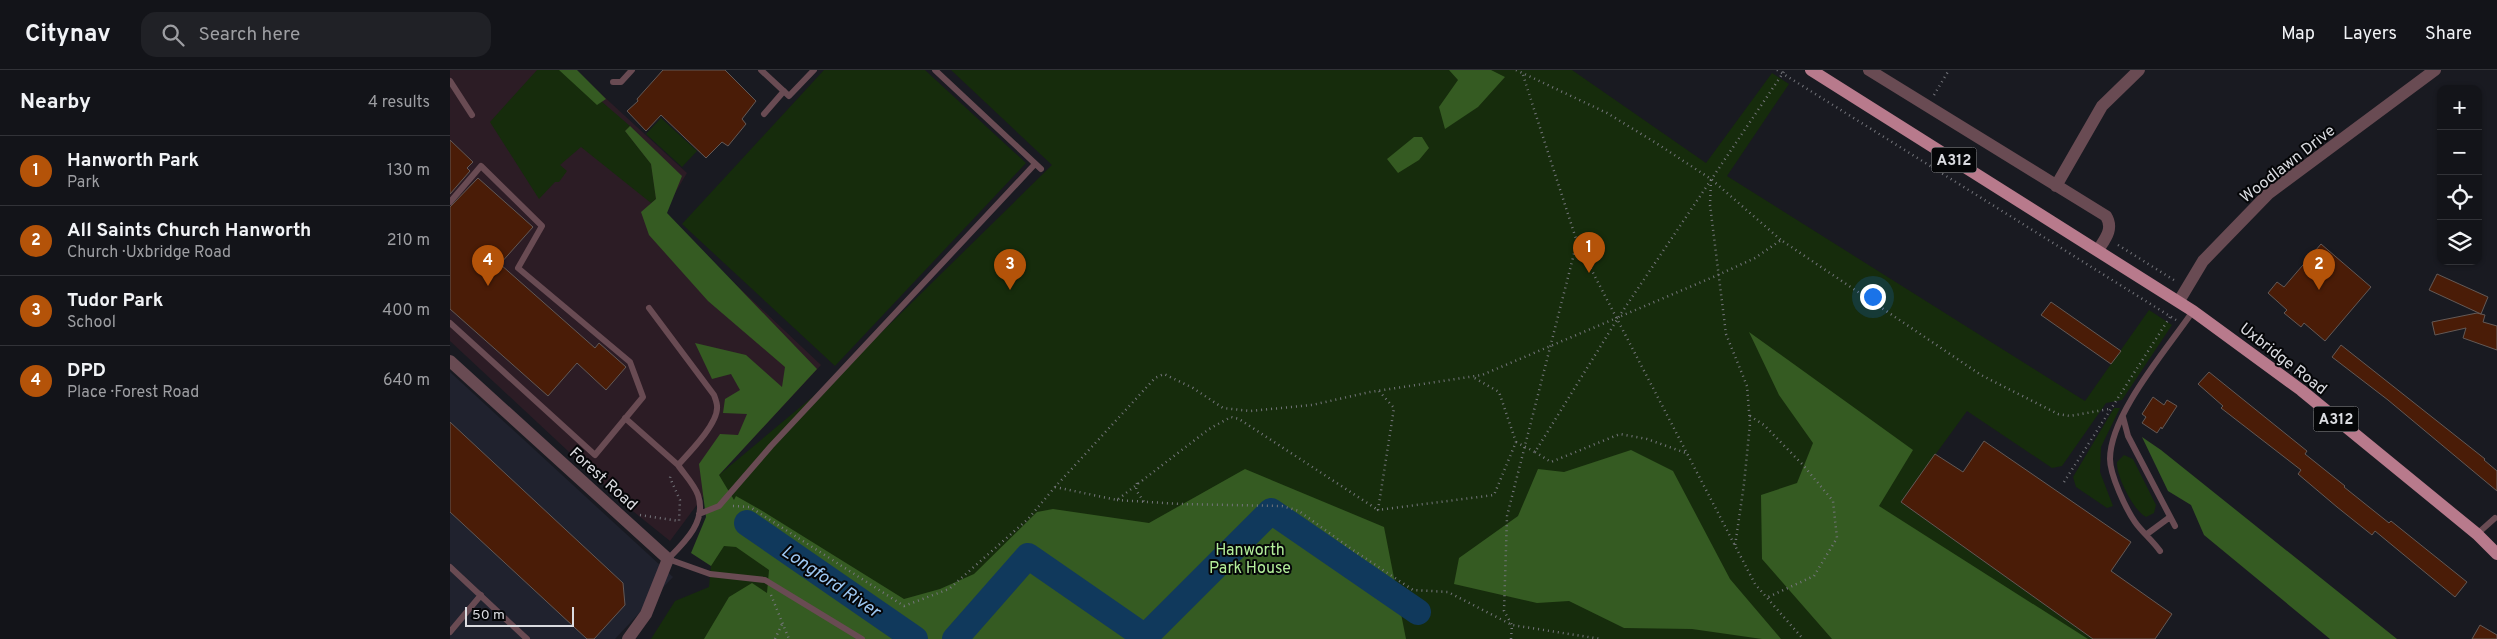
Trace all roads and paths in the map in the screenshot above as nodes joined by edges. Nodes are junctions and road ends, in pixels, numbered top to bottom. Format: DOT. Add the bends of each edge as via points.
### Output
graph roads {
  1 [pos="632,70"];
  2 [pos="761,70"];
  3 [pos="814,70"];
  4 [pos="935,70"];
  5 [pos="1516,70"];
  6 [pos="1777,70"];
  7 [pos="1785,70"];
  8 [pos="1811,70"];
  9 [pos="1869,70"];
  10 [pos="1950,70"];
  11 [pos="2139,70"];
  12 [pos="2435,70"];
  13 [pos="1782,74"];
  14 [pos="1523,75"];
  15 [pos="450,81"];
  16 [pos="613,82"];
  17 [pos="784,91"];
  18 [pos="1927,107"];
  19 [pos="764,114"];
  20 [pos="472,115"];
  21 [pos="1035,164"];
  22 [pos="1041,169"];
  23 [pos="1711,179"];
  24 [pos="2056,186"];
  25 [pos="450,202"];
  26 [pos="2106,237"];
  27 [pos="1781,240"];
  28 [pos="1577,242"];
  29 [pos="2098,250"];
  30 [pos="1718,275"];
  31 [pos="2186,288"];
  32 [pos="2178,301"];
  33 [pos="649,308"];
  34 [pos="2193,311"];
  35 [pos="2170,317"];
  36 [pos="1618,318"];
  37 [pos="450,324"];
  38 [pos="2183,325"];
  39 [pos="1550,345"];
  40 [pos="450,361"];
  41 [pos="1473,377"];
  42 [pos="1380,391"];
  43 [pos="2109,409"];
  44 [pos="1237,410"];
  45 [pos="2123,415"];
  46 [pos="1749,416"];
  47 [pos="625,418"];
  48 [pos="1236,418"];
  49 [pos="1516,442"];
  50 [pos="1524,447"];
  51 [pos="1535,452"];
  52 [pos="1686,453"];
  53 [pos="672,458"];
  54 [pos="678,465"];
  55 [pos="2064,482"];
  56 [pos="1137,483"];
  57 [pos="1055,486"];
  58 [pos="1117,500"];
  59 [pos="1144,502"];
  60 [pos="719,506"];
  61 [pos="1378,510"];
  62 [pos="638,514"];
  63 [pos="699,514"];
  64 [pos="2170,517"];
  65 [pos="2495,518"];
  66 [pos="2175,526"];
  67 [pos="2147,534"];
  68 [pos="2487,541"];
  69 [pos="1735,546"];
  70 [pos="2160,551"];
  71 [pos="2497,554"];
  72 [pos="668,559"];
  73 [pos="450,567"];
  74 [pos="765,580"];
  75 [pos="481,595"];
  76 [pos="1766,598"];
  77 [pos="782,624"];
  78 [pos="1512,624"];
  79 [pos="450,632"];
  80 [pos="527,639"];
  81 [pos="628,639"];
  82 [pos="775,639"];
  83 [pos="789,639"];
  84 [pos="862,639"];
  85 [pos="1511,639"];
  86 [pos="1601,639"];
  87 [pos="1803,639"];
  1 -- 16 [label="lane" via="621,82"];
  2 -- 17 [label="lane"];
  3 -- 17 [label="lane" via="789,96"];
  4 -- 21 [label="lane"];
  5 -- 14 [label="path"];
  6 -- 13 [label="path"];
  7 -- 13 [label="path"];
  8 -- 29 [label="main road, Uxbridge Road / A312"];
  9 -- 18 [label="street"];
  10 -- 18 [label="path"];
  11 -- 24 [label="street" via="2102,106"];
  12 -- 31 [label="street, Woodlawn Drive" via="2268,194 2203,261"];
  13 -- 23 [label="path"];
  13 -- 35 [label="path"];
  14 -- 23 [label="path" via="1607,113"];
  14 -- 28 [label="path"];
  15 -- 20 [label="lane"];
  17 -- 19 [label="lane"];
  18 -- 24 [label="street"];
  21 -- 22 [label="lane"];
  21 -- 60 [label="lane"];
  23 -- 27 [label="path"];
  23 -- 30 [label="path" via="1710,205"];
  23 -- 36 [label="path"];
  24 -- 26 [label="street" via="2106,216 2110,231"];
  25 -- 47 [label="lane" via="481,166 542,226 518,268 630,362 643,397"];
  26 -- 29 [label="street"];
  26 -- 31 [label="path"];
  27 -- 30 [label="path" via="1755,258"];
  27 -- 43 [label="path" via="1981,375 2058,414 2070,416"];
  28 -- 36 [label="path"];
  28 -- 39 [label="path"];
  29 -- 32 [label="main road, Uxbridge Road / A312"];
  30 -- 36 [label="path"];
  30 -- 46 [label="path" via="1726,334 1747,386"];
  31 -- 32 [label="street, Woodlawn Drive"];
  32 -- 34 [label="main road, Uxbridge Road / A312"];
  33 -- 54 [label="lane" via="714,395 718,406 715,418"];
  34 -- 38 [label="lane"];
  34 -- 68 [label="main road, Uxbridge Road / A312" via="2301,390"];
  35 -- 38 [label="path"];
  35 -- 43 [label="path"];
  36 -- 39 [label="path"];
  36 -- 51 [label="path"];
  36 -- 52 [label="path"];
  37 -- 47 [label="lane" via="595,455"];
  38 -- 45 [label="lane"];
  39 -- 41 [label="path"];
  39 -- 50 [label="path"];
  40 -- 72 [label="street, Forest Road"];
  41 -- 42 [label="path"];
  41 -- 49 [label="path" via="1499,392"];
  42 -- 44 [label="path" via="1312,405"];
  42 -- 61 [label="path" via="1394,408"];
  43 -- 55 [label="path"];
  44 -- 48 [label="path"];
  44 -- 57 [label="path" via="1223,408 1164,374 1155,378"];
  45 -- 64 [label="lane" via="2128,436"];
  45 -- 67 [label="lane" via="2113,438 2110,460 2116,482 2135,522"];
  46 -- 69 [label="path"];
  46 -- 76 [label="path" via="1764,425 1833,501 1837,538 1814,576"];
  47 -- 53 [label="lane"];
  48 -- 56 [label="path" via="1230,417 1209,429"];
  48 -- 61 [label="path"];
  49 -- 50 [label="path"];
  49 -- 61 [label="path" via="1494,496"];
  50 -- 51 [label="path"];
  50 -- 78 [label="path" via="1508,516 1504,612"];
  51 -- 52 [label="path" via="1551,462 1620,434 1647,439"];
  52 -- 69 [label="path"];
  53 -- 54 [label="lane"];
  53 -- 62 [label="path" via="670,478 680,500 679,521"];
  54 -- 63 [label="lane" via="698,494"];
  56 -- 58 [label="path"];
  56 -- 59 [label="path" via="1136,490"];
  57 -- 58 [label="path"];
  57 -- 60 [label="path" via="1028,519 949,589 904,606 750,507"];
  58 -- 59 [label="path"];
  59 -- 78 [label="path" via="1282,506 1299,511 1413,590 1448,592"];
  60 -- 63 [label="lane"];
  63 -- 72 [label="lane" via="689,537"];
  64 -- 66 [label="lane"];
  64 -- 67 [label="lane"];
  65 -- 68 [label="lane"];
  67 -- 70 [label="lane"];
  68 -- 71 [label="main road, Uxbridge Road / A312"];
  69 -- 76 [label="path"];
  72 -- 74 [label="lane" via="710,574"];
  72 -- 81 [label="street" via="646,614"];
  73 -- 75 [label="lane"];
  74 -- 77 [label="path"];
  74 -- 84 [label="lane"];
  75 -- 79 [label="lane"];
  75 -- 80 [label="lane"];
  76 -- 87 [label="path"];
  77 -- 82 [label="path"];
  77 -- 83 [label="path"];
  78 -- 85 [label="path"];
  78 -- 86 [label="path"];
}
